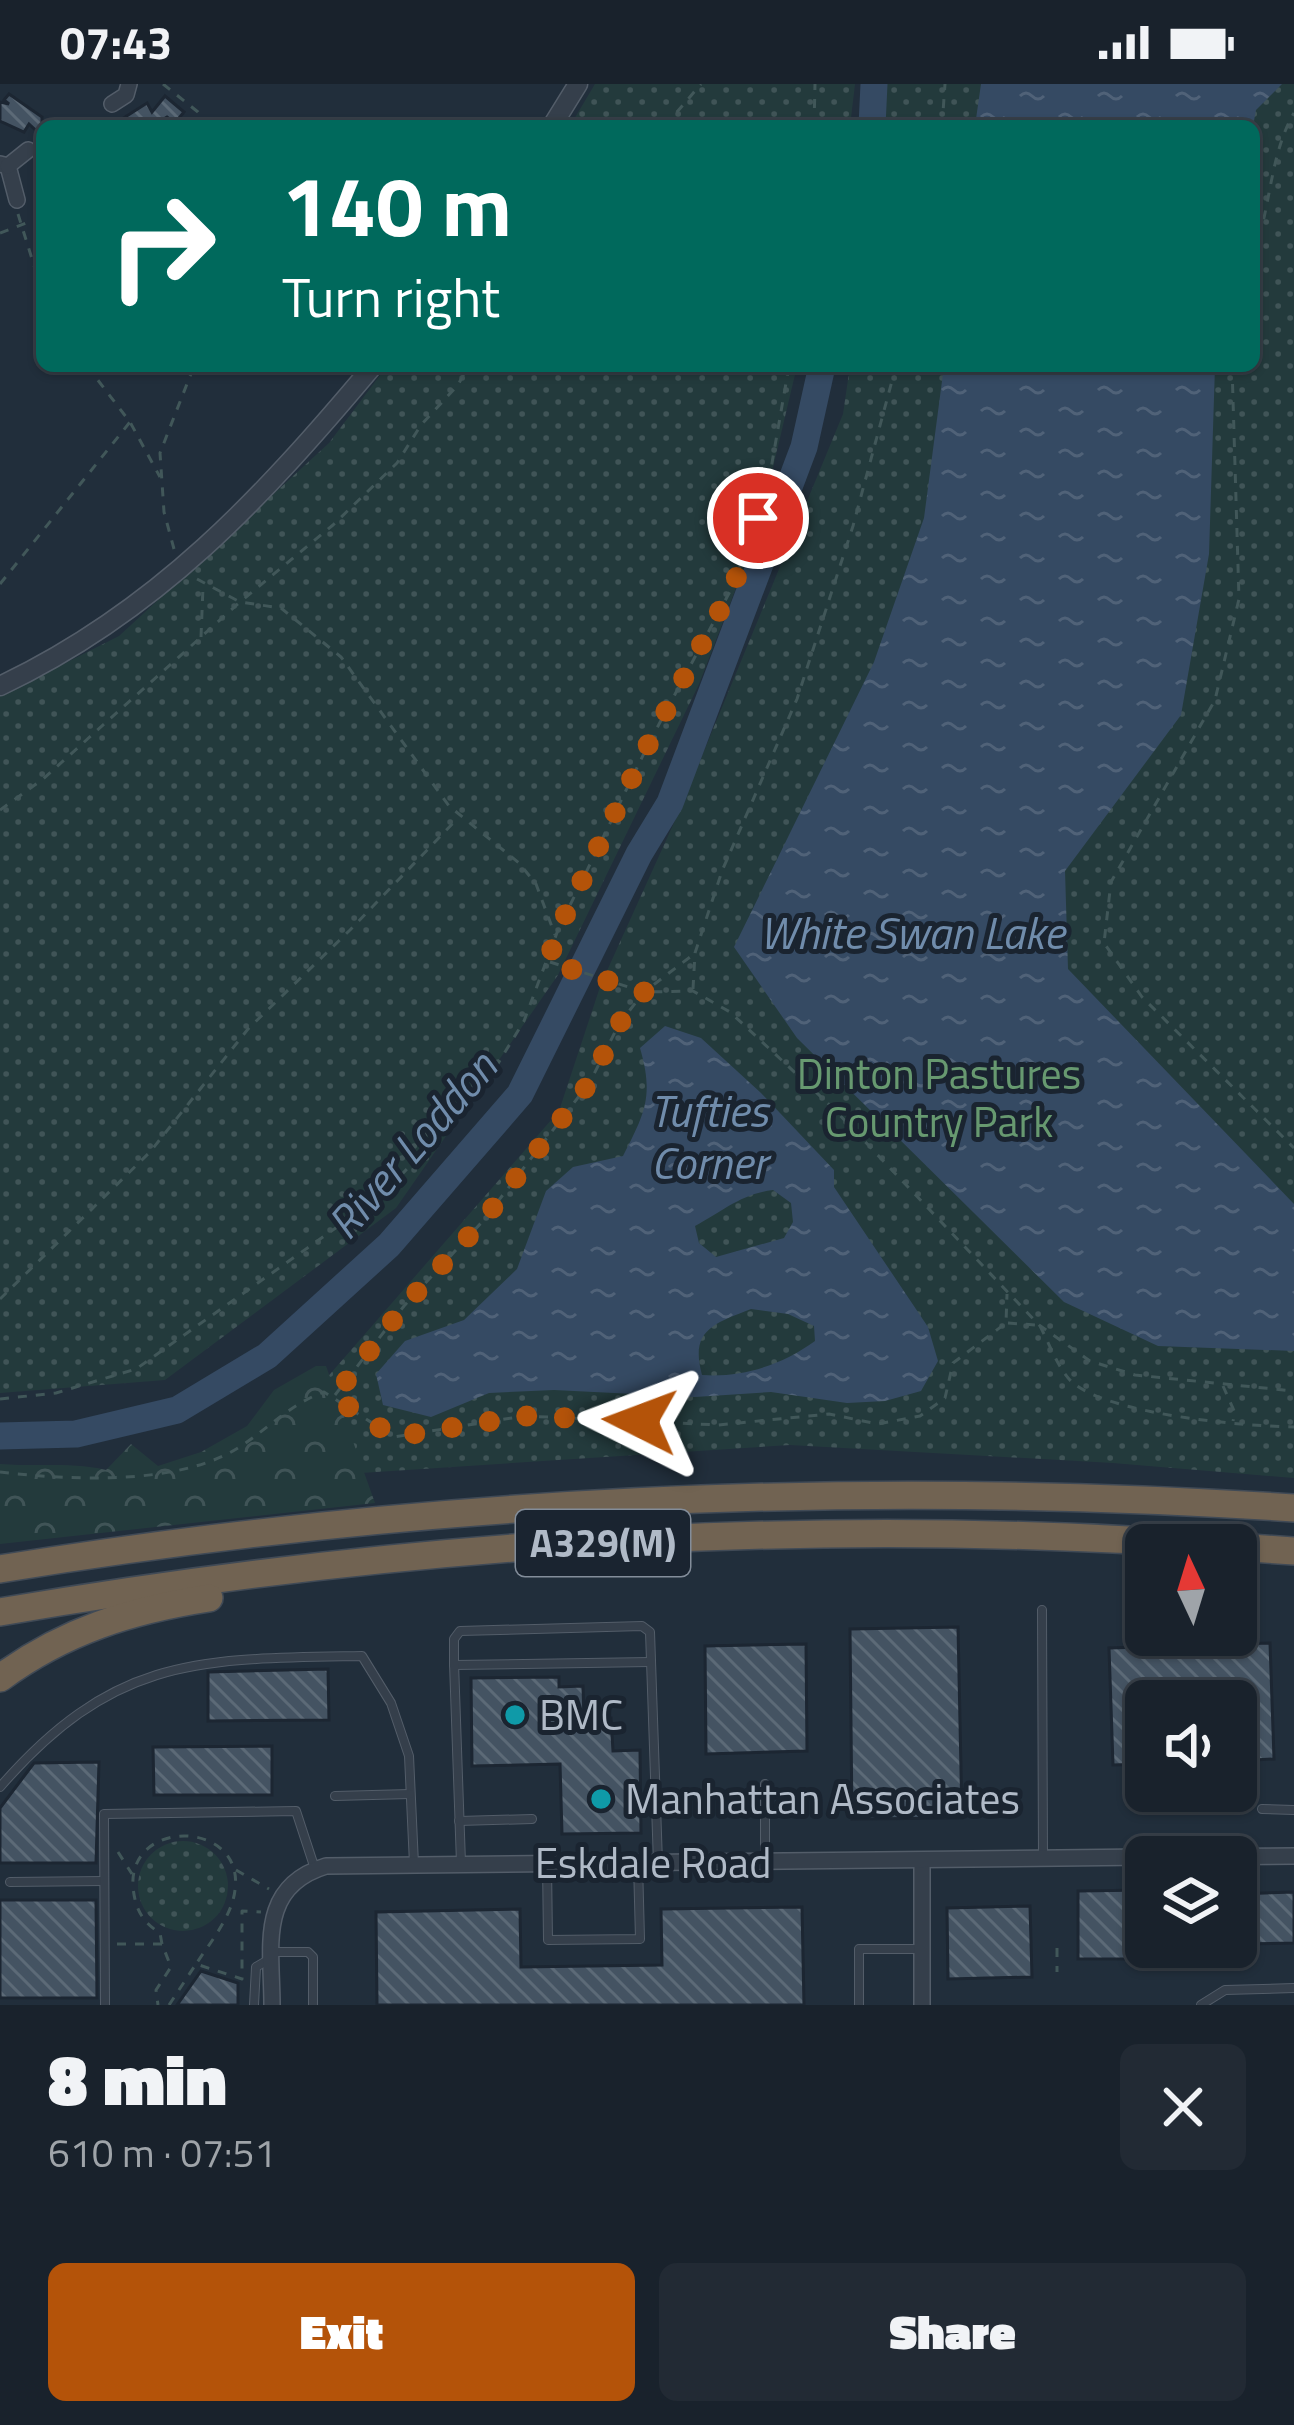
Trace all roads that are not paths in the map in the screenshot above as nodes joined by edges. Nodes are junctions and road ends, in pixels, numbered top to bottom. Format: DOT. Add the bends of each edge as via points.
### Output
graph roads {
  1 [pos="129,84"];
  2 [pos="578,84"];
  3 [pos="112,104"];
  4 [pos="556,120"];
  5 [pos="28,150"];
  6 [pos="4,165"];
  7 [pos="16,200"];
  8 [pos="368,372"];
  9 [pos="0,686"];
  10 [pos="1294,1508"];
  11 [pos="1125,1541"];
  12 [pos="1257,1548"];
  13 [pos="1294,1551"];
  14 [pos="455,1554"];
  15 [pos="0,1569"];
  16 [pos="1042,1610"];
  17 [pos="0,1612"];
  18 [pos="650,1662"];
  19 [pos="454,1665"];
  20 [pos="0,1678"];
  21 [pos="765,1784"];
  22 [pos="0,1787"];
  23 [pos="410,1794"];
  24 [pos="335,1796"];
  25 [pos="1262,1810"];
  26 [pos="1294,1810"];
  27 [pos="532,1820"];
  28 [pos="459,1821"];
  29 [pos="1257,1856"];
  30 [pos="1294,1856"];
  31 [pos="1125,1858"];
  32 [pos="1043,1860"];
  33 [pos="922,1861"];
  34 [pos="765,1862"];
  35 [pos="638,1863"];
  36 [pos="461,1864"];
  37 [pos="548,1864"];
  38 [pos="658,1864"];
  39 [pos="414,1865"];
  40 [pos="315,1869"];
  41 [pos="104,1881"];
  42 [pos="10,1882"];
  43 [pos="922,1949"];
  44 [pos="272,1955"];
  45 [pos="1294,1988"];
  46 [pos="105,2005"];
  47 [pos="254,2005"];
  48 [pos="272,2005"];
  49 [pos="313,2005"];
  50 [pos="859,2005"];
  51 [pos="922,2005"];
  52 [pos="1201,2005"];
  1 -- 3 [label="street"];
  2 -- 4 [label="street"];
  5 -- 6 [label="street"];
  6 -- 7 [label="street"];
  8 -- 9 [label="street" via="185,568 106,627"];
  10 -- 15 [label="highway, A329(M)" via="942,1492 654,1498 355,1520"];
  11 -- 14 [label="highway, A329(M)" via="862,1535"];
  12 -- 13 [label="highway"];
  14 -- 17 [label="highway, A329(M)"];
  14 -- 20 [label="highway, A329(M)" via="137,1612 62,1638"];
  16 -- 32 [label="lane"];
  18 -- 19 [label="lane"];
  18 -- 19 [label="lane" via="650,1632 641,1626 460,1631"];
  18 -- 38 [label="lane"];
  19 -- 28 [label="lane"];
  21 -- 34 [label="lane"];
  22 -- 23 [label="lane" via="35,1747 118,1688 166,1670 224,1659 362,1656 391,1703 409,1756"];
  23 -- 24 [label="lane"];
  23 -- 39 [label="lane"];
  25 -- 26 [label="lane"];
  27 -- 28 [label="lane"];
  28 -- 36 [label="lane"];
  29 -- 30 [label="street, Eskdale Road"];
  31 -- 32 [label="street, Eskdale Road"];
  32 -- 33 [label="street, Eskdale Road"];
  33 -- 34 [label="street, Eskdale Road"];
  33 -- 43 [label="street"];
  34 -- 38 [label="street, Eskdale Road"];
  35 -- 37 [label="street, Eskdale Road"];
  35 -- 37 [label="lane" via="640,1939 548,1940"];
  35 -- 38 [label="street, Eskdale Road"];
  36 -- 37 [label="street, Eskdale Road"];
  36 -- 39 [label="street, Eskdale Road"];
  39 -- 40 [label="street, Eskdale Road"];
  40 -- 41 [label="lane" via="296,1811 104,1814"];
  40 -- 44 [label="street" via="274,1908"];
  41 -- 42 [label="lane"];
  41 -- 46 [label="lane"];
  43 -- 50 [label="lane" via="859,1949"];
  43 -- 51 [label="street"];
  44 -- 47 [label="lane" via="256,1967"];
  44 -- 48 [label="street"];
  44 -- 49 [label="lane" via="313,1958"];
  45 -- 52 [label="lane" via="1225,1990"];
}
